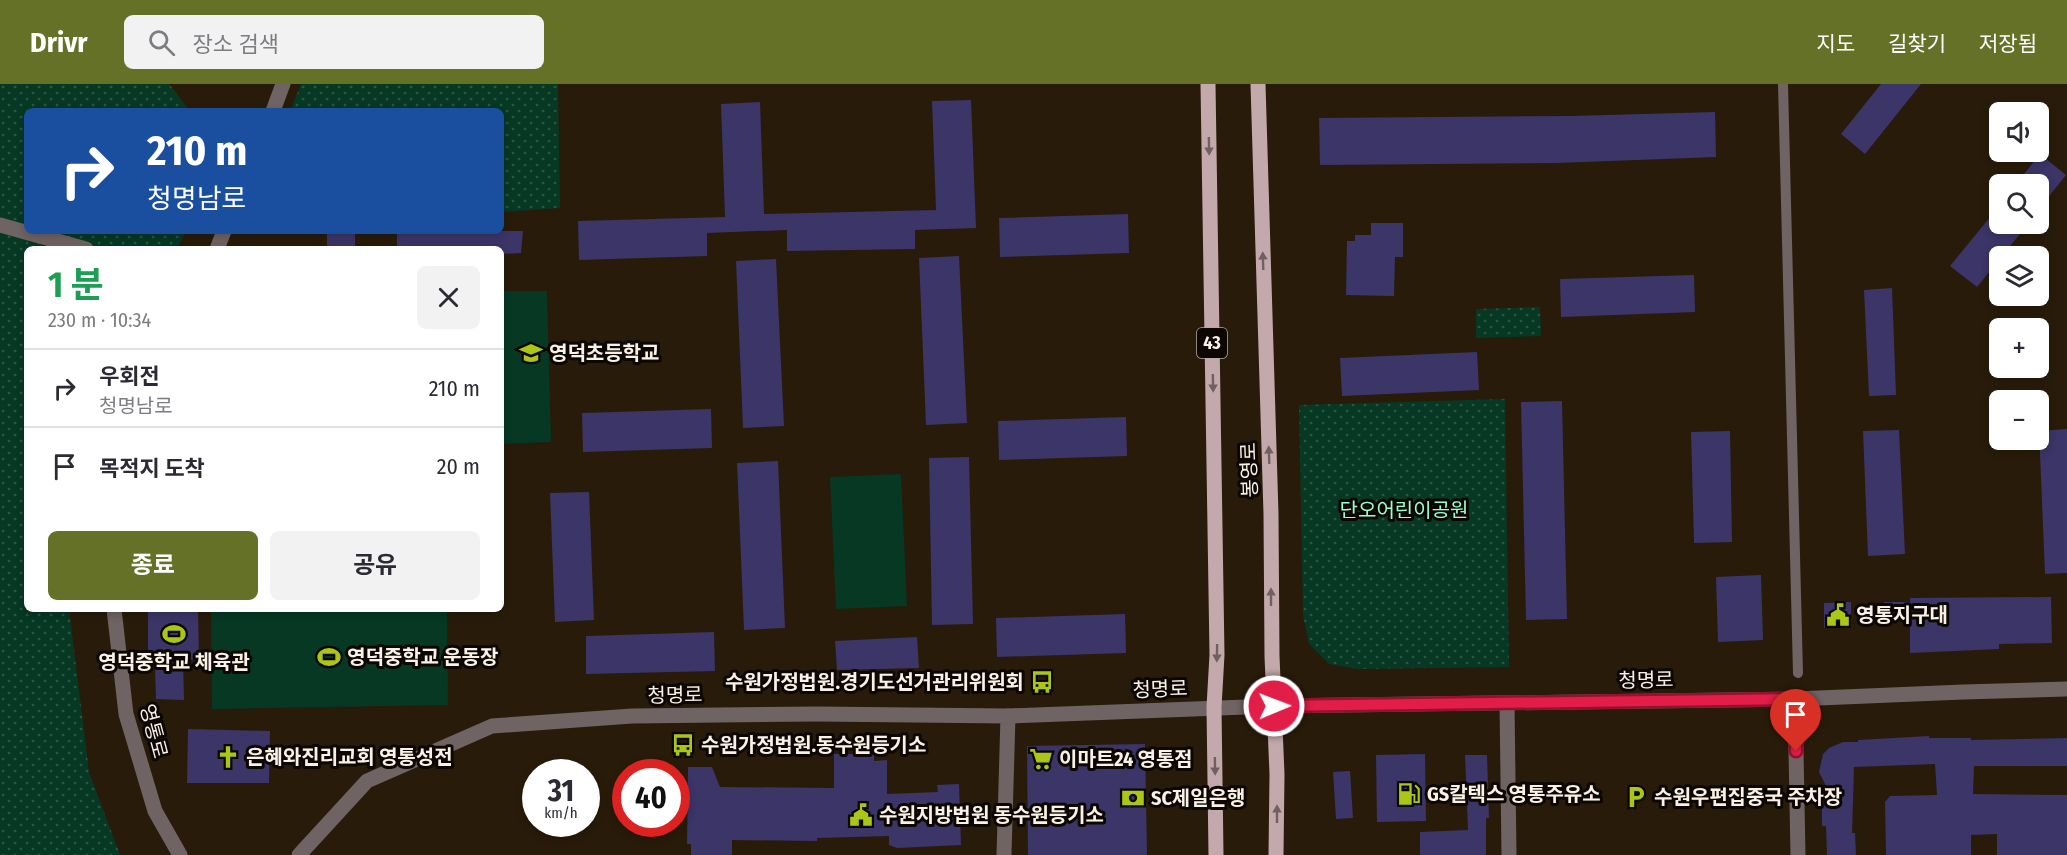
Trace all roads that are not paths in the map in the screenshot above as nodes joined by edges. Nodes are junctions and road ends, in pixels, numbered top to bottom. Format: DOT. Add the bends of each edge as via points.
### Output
graph roads {
  1 [pos="283,84"];
  2 [pos="1208,84"];
  3 [pos="1257,84"];
  4 [pos="1783,84"];
  5 [pos="274,108"];
  6 [pos="0,225"];
  7 [pos="24,232"];
  8 [pos="32,234"];
  9 [pos="75,246"];
  10 [pos="114,612"];
  11 [pos="1798,673"];
  12 [pos="2067,690"];
  13 [pos="1795,699"];
  14 [pos="1507,704"];
  15 [pos="1274,706"];
  16 [pos="1214,707"];
  17 [pos="1008,716"];
  18 [pos="180,855"];
  19 [pos="299,855"];
  20 [pos="1004,855"];
  21 [pos="1216,855"];
  22 [pos="1276,855"];
  23 [pos="1509,855"];
  24 [pos="1798,855"];
  1 -- 5 [label="street"];
  2 -- 16 [label="main road, 봉영로 / 43, one-way" via="1217,656"];
  15 -- 3 [label="main road, 봉영로, one-way"];
  4 -- 11 [label="street"];
  6 -- 7 [label="street"];
  8 -- 9 [label="street"];
  10 -- 18 [label="street, 영통로" via="126,714 155,811"];
  12 -- 13 [label="street, 청명로"];
  13 -- 14 [label="street, 청명로"];
  13 -- 24 [label="street"];
  14 -- 15 [label="street, 청명로"];
  14 -- 23 [label="street"];
  15 -- 16 [label="street, 청명로"];
  22 -- 15 [label="main road, 봉영로, one-way"];
  16 -- 17 [label="street, 청명로"];
  16 -- 21 [label="main road, 봉영로 / 43, one-way"];
  17 -- 19 [label="street, 청명로" via="632,716 492,726 367,781"];
  17 -- 20 [label="street"];
}
